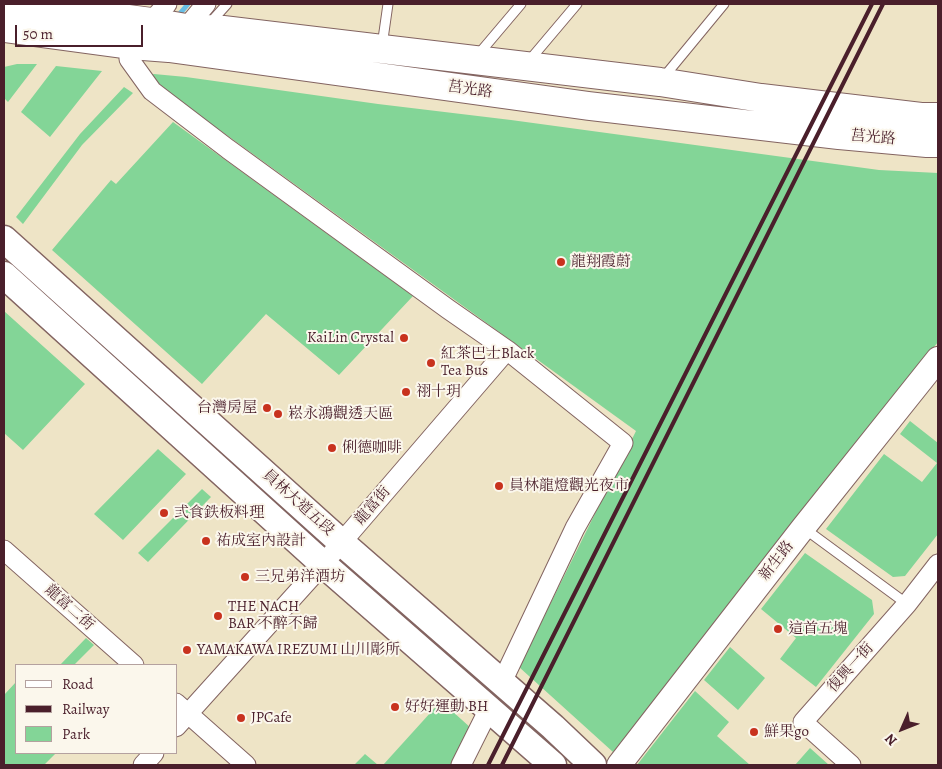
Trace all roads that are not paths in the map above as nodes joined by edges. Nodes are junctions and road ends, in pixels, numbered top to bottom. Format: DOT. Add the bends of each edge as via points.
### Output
graph roads {
  1 [pos="14,4"];
  2 [pos="227,4"];
  3 [pos="388,4"];
  4 [pos="521,4"];
  5 [pos="577,4"];
  6 [pos="724,4"];
  7 [pos="159,13"];
  8 [pos="199,20"];
  9 [pos="17,29"];
  10 [pos="4,42"];
  11 [pos="130,45"];
  12 [pos="169,48"];
  13 [pos="382,49"];
  14 [pos="473,60"];
  15 [pos="525,66"];
  16 [pos="660,82"];
  17 [pos="938,117"];
  18 [pos="938,143"];
  19 [pos="4,239"];
  20 [pos="4,275"];
  21 [pos="507,350"];
  22 [pos="938,359"];
  23 [pos="803,528"];
  24 [pos="342,542"];
  25 [pos="4,550"];
  26 [pos="323,564"];
  27 [pos="938,564"];
  28 [pos="907,604"];
  29 [pos="133,664"];
  30 [pos="502,682"];
  31 [pos="489,709"];
  32 [pos="180,715"];
  33 [pos="153,754"];
  34 [pos="142,765"];
  35 [pos="246,765"];
  36 [pos="461,765"];
  37 [pos="553,765"];
  38 [pos="593,765"];
  39 [pos="619,765"];
  40 [pos="851,765"];
  1 -- 7 [label="main road, 莒光路"];
  2 -- 8 [label="lane"];
  3 -- 13 [label="lane"];
  4 -- 14 [label="lane"];
  5 -- 15 [label="lane"];
  6 -- 16 [label="lane"];
  7 -- 8 [label="main road, 莒光路"];
  7 -- 11 [label="street"];
  8 -- 12 [label="street"];
  8 -- 13 [label="main road, 莒光路"];
  9 -- 10 [label="main road"];
  9 -- 11 [label="main road, 莒光路"];
  11 -- 12 [label="main road, 莒光路"];
  11 -- 21 [label="street" via="129,59 152,91"];
  12 -- 18 [label="main road, 莒光路" via="588,106"];
  13 -- 14 [label="main road, 莒光路"];
  14 -- 15 [label="main road, 莒光路"];
  15 -- 16 [label="main road, 莒光路"];
  16 -- 17 [label="main road, 莒光路" via="761,98"];
  19 -- 24 [label="main road, 員林大道五段"];
  20 -- 26 [label="main road, 員林大道五段"];
  21 -- 24 [label="street, 龍富街"];
  21 -- 30 [label="street" via="623,442 575,528"];
  22 -- 23 [label="street, 新生路"];
  23 -- 28 [label="lane"];
  23 -- 39 [label="street, 新生路"];
  24 -- 26 [label="street, 龍富街"];
  24 -- 30 [label="main road, 員林大道五段"];
  25 -- 29 [label="street, 龍富二街"];
  26 -- 31 [label="main road, 員林大道五段"];
  26 -- 32 [label="street, 龍富街"];
  27 -- 28 [label="street, 復興一街"];
  28 -- 40 [label="street, 復興一街" via="803,722"];
  30 -- 38 [label="main road, 員林大道五段"];
  31 -- 36 [label="street"];
  31 -- 37 [label="main road, 員林大道五段"];
  32 -- 35 [label="street"];
  33 -- 34 [label="street"];
}
